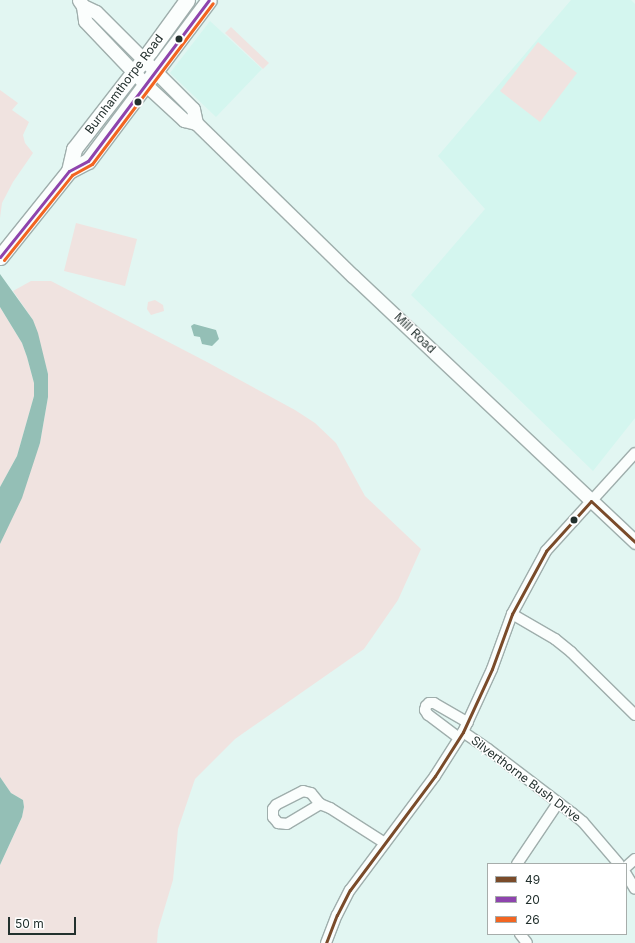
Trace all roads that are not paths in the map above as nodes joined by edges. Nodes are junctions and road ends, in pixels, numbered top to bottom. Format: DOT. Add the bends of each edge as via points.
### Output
graph roads {
  1 [pos="187,0"];
  2 [pos="209,0"];
  3 [pos="81,3"];
  4 [pos="144,60"];
  5 [pos="156,72"];
  6 [pos="134,73"];
  7 [pos="146,85"];
  8 [pos="196,123"];
  9 [pos="69,171"];
  10 [pos="0,257"];
  11 [pos="635,453"];
  12 [pos="591,501"];
  13 [pos="635,542"];
  14 [pos="512,614"];
  15 [pos="635,715"];
  16 [pos="468,722"];
  17 [pos="461,735"];
  18 [pos="558,803"];
  19 [pos="320,804"];
  20 [pos="386,843"];
  21 [pos="635,859"];
  22 [pos="517,863"];
  23 [pos="618,863"];
  24 [pos="627,866"];
  25 [pos="627,876"];
  26 [pos="635,889"];
  27 [pos="521,935"];
  28 [pos="326,943"];
  29 [pos="527,943"];
  1 -- 4 [label="main road, Burnhamthorpe Road"];
  2 -- 5 [label="main road, Burnhamthorpe Road"];
  3 -- 4 [label="street, Mill Road" via="96,12"];
  3 -- 6 [label="street, Mill Road" via="86,21"];
  4 -- 5 [label="street, Mill Road"];
  4 -- 6 [label="main road, Burnhamthorpe Road"];
  5 -- 7 [label="main road, Burnhamthorpe Road"];
  5 -- 8 [label="street, Mill Road" via="193,109"];
  6 -- 7 [label="street, Mill Road"];
  6 -- 9 [label="main road, Burnhamthorpe Road" via="74,149"];
  7 -- 8 [label="street, Mill Road" via="184,120"];
  7 -- 9 [label="main road, Burnhamthorpe Road" via="88,161"];
  8 -- 12 [label="street, Mill Road"];
  9 -- 10 [label="main road, Burnhamthorpe Road"];
  11 -- 12 [label="street"];
  12 -- 13 [label="street, Mill Road"];
  12 -- 14 [label="street" via="546,551"];
  14 -- 15 [label="street" via="555,639 571,652"];
  14 -- 16 [label="street" via="492,669"];
  16 -- 17 [label="street"];
  16 -- 17 [label="street, Silverthorne Bush Drive" via="434,703 426,706 425,712 428,715"];
  17 -- 18 [label="street, Silverthorne Bush Drive" via="488,749"];
  17 -- 20 [label="street" via="435,776"];
  18 -- 22 [label="street"];
  18 -- 23 [label="street, Silverthorne Bush Drive" via="583,822"];
  19 -- 20 [label="street"];
  20 -- 28 [label="street" via="347,896"];
  21 -- 24 [label="street"];
  25 -- 26 [label="street"];
  27 -- 29 [label="street"];
}
